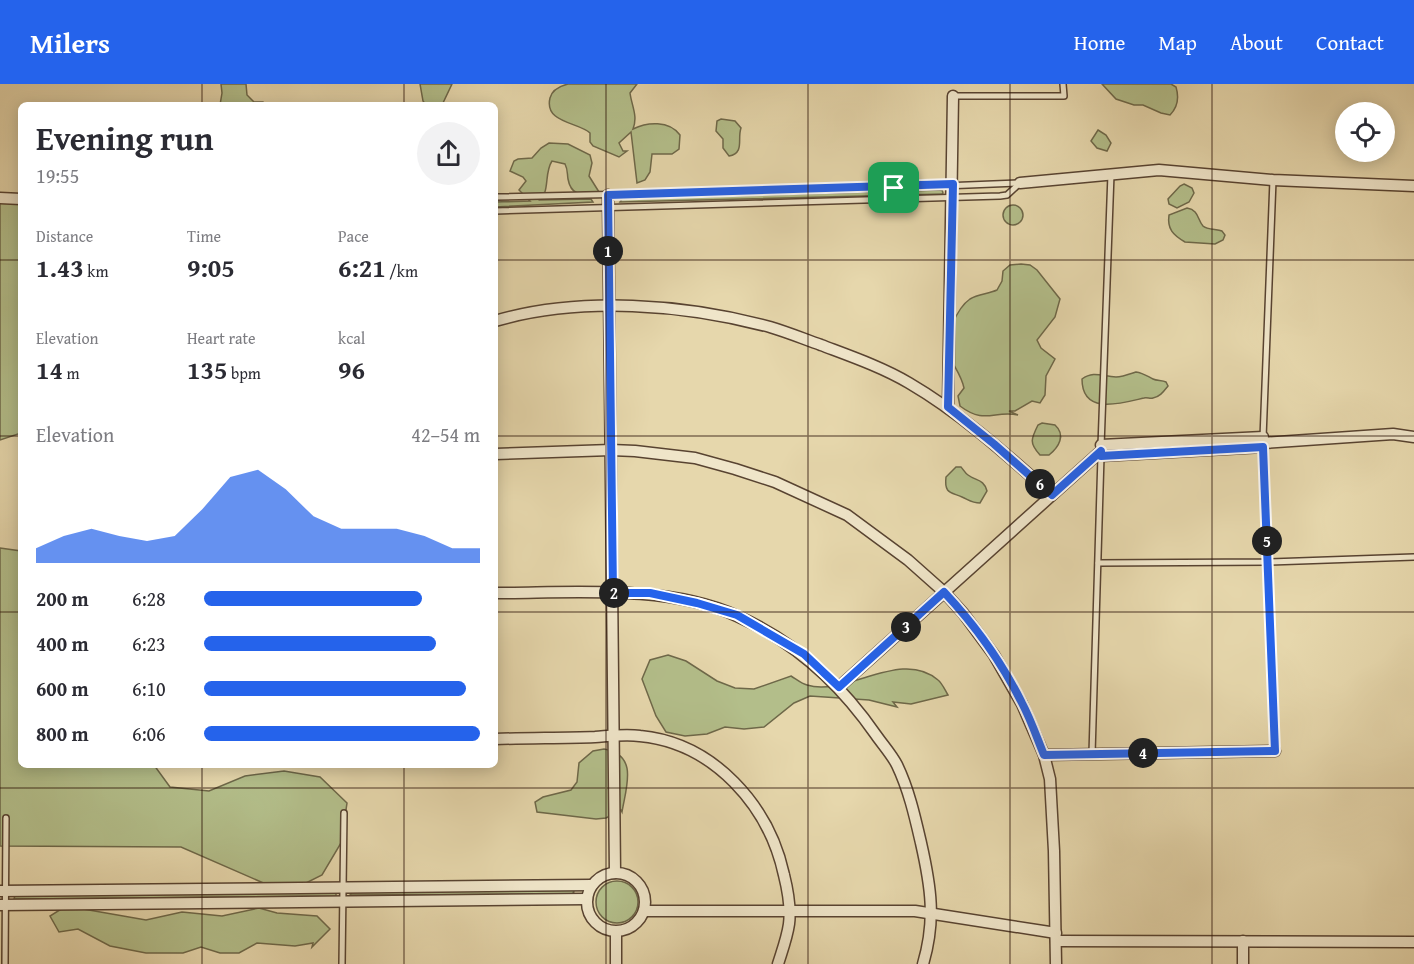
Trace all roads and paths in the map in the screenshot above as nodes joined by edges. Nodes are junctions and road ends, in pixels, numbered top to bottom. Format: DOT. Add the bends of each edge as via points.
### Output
graph roads {
  1 [pos="1063,84"];
  2 [pos="953,96"];
  3 [pos="1112,173"];
  4 [pos="1273,180"];
  5 [pos="1020,183"];
  6 [pos="953,184"];
  7 [pos="1414,186"];
  8 [pos="608,195"];
  9 [pos="498,197"];
  10 [pos="953,197"];
  11 [pos="0,198"];
  12 [pos="18,198"];
  13 [pos="608,208"];
  14 [pos="498,211"];
  15 [pos="609,306"];
  16 [pos="498,320"];
  17 [pos="948,407"];
  18 [pos="1414,437"];
  19 [pos="1263,442"];
  20 [pos="611,450"];
  21 [pos="1101,451"];
  22 [pos="498,454"];
  23 [pos="1052,495"];
  24 [pos="1414,557"];
  25 [pos="1268,562"];
  26 [pos="1098,563"];
  27 [pos="944,592"];
  28 [pos="498,593"];
  29 [pos="613,593"];
  30 [pos="839,687"];
  31 [pos="614,736"];
  32 [pos="498,739"];
  33 [pos="1275,751"];
  34 [pos="1092,754"];
  35 [pos="1044,755"];
  36 [pos="344,813"];
  37 [pos="6,818"];
  38 [pos="615,873"];
  39 [pos="592,885"];
  40 [pos="343,886"];
  41 [pos="3,891"];
  42 [pos="587,899"];
  43 [pos="343,901"];
  44 [pos="3,905"];
  45 [pos="645,911"];
  46 [pos="789,911"];
  47 [pos="931,913"];
  48 [pos="615,932"];
  49 [pos="1056,937"];
  50 [pos="1243,941"];
  51 [pos="1414,942"];
  52 [pos="5,964"];
  53 [pos="342,964"];
  54 [pos="616,964"];
  55 [pos="778,964"];
  56 [pos="923,964"];
  57 [pos="1056,964"];
  58 [pos="1243,964"];
  1 -- 2 [label="lane" via="1064,96"];
  2 -- 6 [label="street"];
  3 -- 4 [label="street" via="1180,171"];
  3 -- 5 [label="street"];
  3 -- 21 [label="lane"];
  4 -- 7 [label="street"];
  4 -- 19 [label="lane"];
  5 -- 6 [label="lane"];
  5 -- 10 [label="lane" via="1006,195"];
  6 -- 8 [label="lane"];
  6 -- 10 [label="street"];
  8 -- 9 [label="lane"];
  8 -- 13 [label="street"];
  10 -- 13 [label="lane"];
  10 -- 17 [label="street"];
  11 -- 12 [label="street"];
  13 -- 14 [label="lane"];
  13 -- 15 [label="street"];
  15 -- 16 [label="street"];
  15 -- 17 [label="street" via="671,309 771,328 846,354 907,381"];
  15 -- 20 [label="street"];
  17 -- 23 [label="street"];
  18 -- 19 [label="street" via="1393,434"];
  19 -- 21 [label="street"];
  19 -- 25 [label="lane"];
  20 -- 22 [label="street"];
  20 -- 27 [label="street" via="695,458 802,493 847,515"];
  20 -- 29 [label="street"];
  21 -- 23 [label="street"];
  21 -- 26 [label="lane"];
  23 -- 27 [label="street"];
  24 -- 25 [label="lane"];
  25 -- 26 [label="lane"];
  25 -- 33 [label="lane"];
  26 -- 34 [label="lane"];
  27 -- 30 [label="street"];
  27 -- 35 [label="street" via="994,655 1022,704"];
  28 -- 29 [label="street"];
  29 -- 30 [label="street" via="650,593 737,615 804,654"];
  29 -- 31 [label="street"];
  30 -- 47 [label="street" via="897,764 927,870"];
  31 -- 32 [label="street"];
  31 -- 38 [label="street"];
  31 -- 46 [label="street" via="640,736 685,747 704,757 742,790 759,811 775,844"];
  33 -- 34 [label="street"];
  34 -- 35 [label="street"];
  35 -- 49 [label="street" via="1050,779"];
  36 -- 40 [label="lane"];
  37 -- 41 [label="lane"];
  38 -- 39 [label="street"];
  38 -- 45 [label="street" via="633,878 640,885"];
  39 -- 40 [label="street"];
  39 -- 42 [label="street"];
  40 -- 41 [label="street"];
  40 -- 43 [label="lane"];
  41 -- 44 [label="lane"];
  42 -- 43 [label="street"];
  42 -- 48 [label="street" via="591,917 598,925"];
  43 -- 44 [label="street"];
  43 -- 53 [label="lane"];
  44 -- 52 [label="lane"];
  45 -- 46 [label="street"];
  45 -- 48 [label="street" via="633,927"];
  46 -- 47 [label="street"];
  46 -- 55 [label="street"];
  47 -- 49 [label="street"];
  47 -- 56 [label="street"];
  48 -- 54 [label="street"];
  49 -- 50 [label="street"];
  49 -- 57 [label="street"];
  50 -- 51 [label="street"];
  50 -- 58 [label="street"];
}
